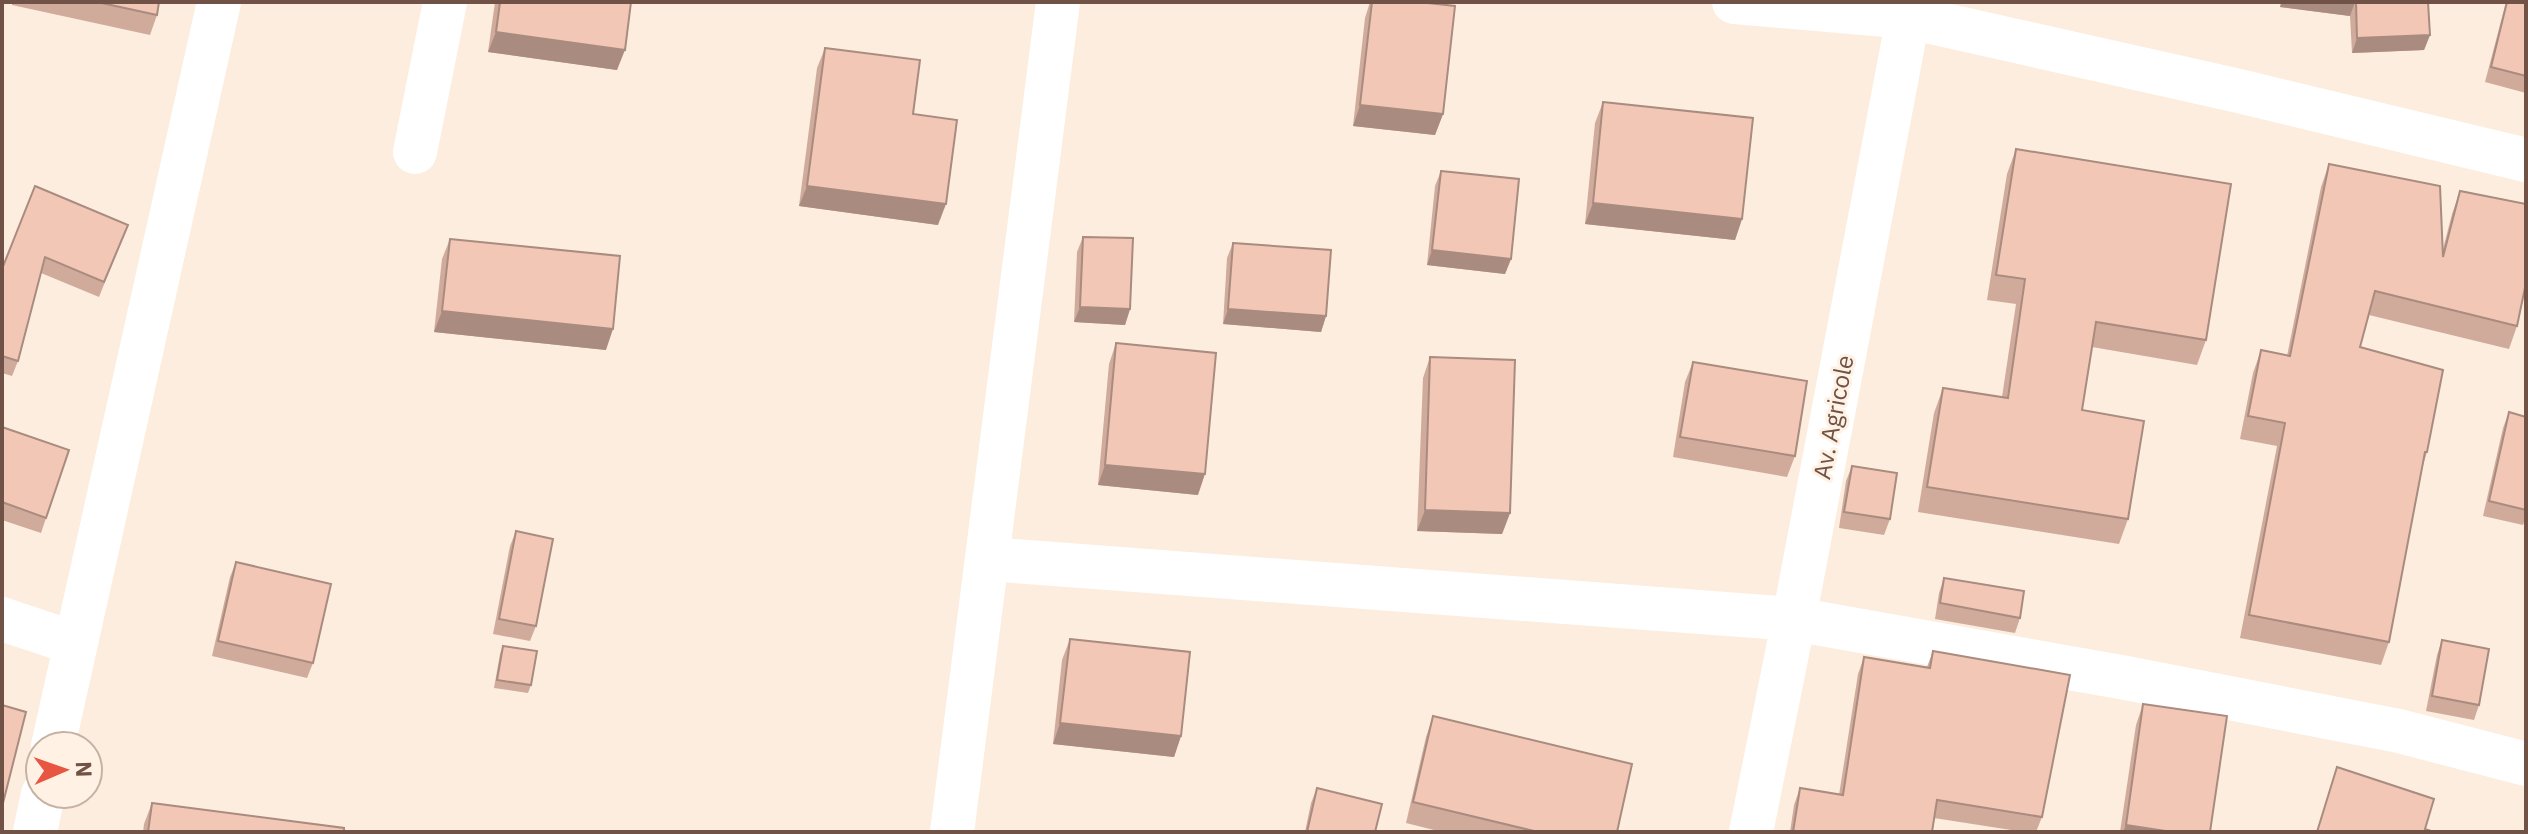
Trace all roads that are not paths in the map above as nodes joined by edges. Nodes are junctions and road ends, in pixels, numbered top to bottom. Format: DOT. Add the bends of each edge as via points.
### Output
graph roads {
  1 [pos="219,2"];
  2 [pos="445,2"];
  3 [pos="1058,2"];
  4 [pos="1734,2"];
  5 [pos="1910,10"];
  6 [pos="415,152"];
  7 [pos="2526,160"];
  8 [pos="987,559"];
  9 [pos="2,619"];
  10 [pos="1794,619"];
  11 [pos="74,643"];
  12 [pos="56,730"];
  13 [pos="2526,764"];
  14 [pos="40,810"];
  15 [pos="35,832"];
  16 [pos="952,832"];
  17 [pos="1751,832"];
  1 -- 11 [label="street"];
  2 -- 6 [label="street"];
  3 -- 8 [label="street"];
  4 -- 5 [label="street"];
  5 -- 7 [label="street"];
  5 -- 10 [label="street, Av. Agricole"];
  8 -- 10 [label="street"];
  8 -- 16 [label="street"];
  9 -- 11 [label="street"];
  10 -- 13 [label="street" via="2384,728"];
  10 -- 17 [label="street, Av. Agricole"];
  11 -- 12 [label="street"];
  14 -- 15 [label="street"];
}
